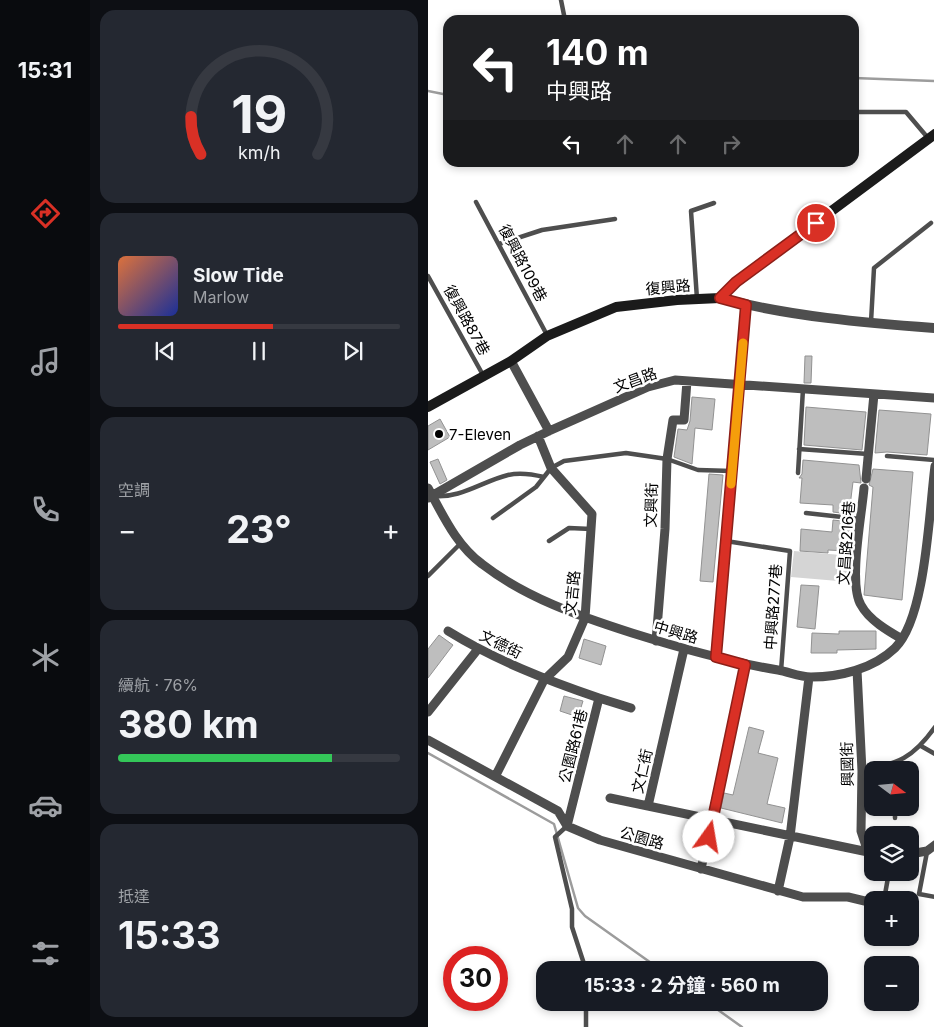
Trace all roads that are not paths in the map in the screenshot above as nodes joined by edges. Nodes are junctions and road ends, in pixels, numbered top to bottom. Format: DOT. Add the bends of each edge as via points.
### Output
graph roads {
  1 [pos="560,0"];
  2 [pos="564,15"];
  3 [pos="859,112"];
  4 [pos="931,136"];
  5 [pos="476,202"];
  6 [pos="714,203"];
  7 [pos="615,219"];
  8 [pos="930,223"];
  9 [pos="499,244"];
  10 [pos="428,276"];
  11 [pos="720,298"];
  12 [pos="697,299"];
  13 [pos="746,305"];
  14 [pos="871,323"];
  15 [pos="934,328"];
  16 [pos="548,336"];
  17 [pos="511,361"];
  18 [pos="484,376"];
  19 [pos="687,381"];
  20 [pos="740,385"];
  21 [pos="803,389"];
  22 [pos="874,394"];
  23 [pos="934,398"];
  24 [pos="428,407"];
  25 [pos="549,431"];
  26 [pos="538,436"];
  27 [pos="799,449"];
  28 [pos="868,454"];
  29 [pos="887,456"];
  30 [pos="667,460"];
  31 [pos="934,460"];
  32 [pos="934,466"];
  33 [pos="551,468"];
  34 [pos="732,472"];
  35 [pos="798,473"];
  36 [pos="544,477"];
  37 [pos="430,494"];
  38 [pos="806,513"];
  39 [pos="493,518"];
  40 [pos="861,519"];
  41 [pos="591,528"];
  42 [pos="549,541"];
  43 [pos="726,541"];
  44 [pos="460,544"];
  45 [pos="428,576"];
  46 [pos="585,618"];
  47 [pos="448,631"];
  48 [pos="902,639"];
  49 [pos="656,641"];
  50 [pos="478,649"];
  51 [pos="684,649"];
  52 [pos="716,657"];
  53 [pos="745,665"];
  54 [pos="857,670"];
  55 [pos="781,671"];
  56 [pos="809,678"];
  57 [pos="544,680"];
  58 [pos="598,698"];
  59 [pos="632,708"];
  60 [pos="428,712"];
  61 [pos="934,727"];
  62 [pos="428,740"];
  63 [pos="922,746"];
  64 [pos="934,754"];
  65 [pos="900,761"];
  66 [pos="862,771"];
  67 [pos="496,776"];
  68 [pos="610,798"];
  69 [pos="648,806"];
  70 [pos="713,820"];
  71 [pos="568,826"];
  72 [pos="790,837"];
  73 [pos="864,837"];
  74 [pos="931,848"];
  75 [pos="864,851"];
  76 [pos="701,869"];
  77 [pos="778,891"];
  78 [pos="934,897"];
  79 [pos="864,901"];
  80 [pos="583,961"];
  81 [pos="586,1011"];
  82 [pos="586,1027"];
  1 -- 2 [label="lane"];
  3 -- 4 [label="lane" via="906,112"];
  4 -- 11 [label="main road" via="736,282"];
  5 -- 9 [label="lane, 復興路109巷"];
  6 -- 12 [label="lane" via="691,211"];
  7 -- 9 [label="lane" via="542,230"];
  8 -- 14 [label="lane" via="874,268"];
  9 -- 16 [label="lane, 復興路109巷"];
  10 -- 18 [label="lane, 復興路87巷"];
  11 -- 12 [label="main road, 復興路"];
  11 -- 13 [label="street, 復興路"];
  12 -- 16 [label="main road, 復興路" via="616,307"];
  13 -- 14 [label="street, 復興路"];
  13 -- 20 [label="street"];
  14 -- 15 [label="street, 復興路"];
  16 -- 17 [label="main road, 復興路"];
  17 -- 18 [label="main road, 復興路"];
  17 -- 25 [label="street"];
  18 -- 24 [label="main road, 復興路"];
  19 -- 20 [label="street, 文昌路"];
  19 -- 25 [label="street, 文昌路" via="676,380 648,387"];
  19 -- 30 [label="street, 文興街" via="684,420 673,420"];
  20 -- 21 [label="street, 文昌路"];
  20 -- 34 [label="street"];
  21 -- 22 [label="street, 文昌路"];
  21 -- 27 [label="lane"];
  22 -- 23 [label="street, 文昌路"];
  22 -- 28 [label="street, 文昌路216巷"];
  25 -- 26 [label="street, 文昌路"];
  26 -- 33 [label="street, 文吉路"];
  26 -- 37 [label="street, 文昌路"];
  27 -- 28 [label="lane"];
  27 -- 35 [label="lane"];
  28 -- 40 [label="street, 文昌路216巷"];
  29 -- 31 [label="lane"];
  30 -- 33 [label="lane" via="626,453 564,461"];
  30 -- 34 [label="lane" via="698,470"];
  30 -- 49 [label="street, 文興街"];
  32 -- 48 [label="street, 中興路" via="917,600"];
  33 -- 36 [label="lane"];
  33 -- 41 [label="street, 文吉路" via="592,514"];
  34 -- 43 [label="street"];
  36 -- 37 [label="lane" via="508,474 447,498"];
  36 -- 39 [label="lane" via="536,487"];
  37 -- 44 [label="street, 中興路"];
  38 -- 40 [label="lane"];
  40 -- 48 [label="street, 文昌路216巷" via="857,597 870,616"];
  41 -- 42 [label="lane" via="569,528"];
  41 -- 46 [label="street, 文吉路"];
  43 -- 52 [label="street"];
  43 -- 55 [label="lane, 中興路277巷" via="790,551"];
  44 -- 45 [label="lane"];
  44 -- 46 [label="street, 中興路" via="503,579"];
  46 -- 49 [label="street, 中興路"];
  46 -- 57 [label="street, 文吉路" via="568,657"];
  47 -- 50 [label="street, 文德街"];
  48 -- 54 [label="street, 中興路" via="883,658"];
  49 -- 51 [label="street, 中興路"];
  50 -- 57 [label="street, 文德街"];
  50 -- 60 [label="street"];
  51 -- 52 [label="street, 中興路"];
  51 -- 69 [label="street, 文仁街"];
  52 -- 53 [label="street, 中興路"];
  53 -- 55 [label="street, 中興路"];
  53 -- 70 [label="street"];
  54 -- 56 [label="street, 中興路"];
  54 -- 66 [label="street, 興國街"];
  55 -- 56 [label="street, 中興路"];
  56 -- 72 [label="street"];
  57 -- 58 [label="street, 公園路61巷"];
  57 -- 67 [label="street, 文吉路"];
  58 -- 59 [label="street"];
  58 -- 71 [label="street, 公園路61巷"];
  61 -- 63 [label="lane"];
  62 -- 67 [label="street, 公園路"];
  63 -- 64 [label="lane"];
  63 -- 65 [label="lane"];
  66 -- 73 [label="street, 興國街" via="861,831"];
  67 -- 71 [label="street, 公園路" via="558,811"];
  68 -- 69 [label="street"];
  69 -- 70 [label="street, 文仁街"];
  70 -- 72 [label="street, 文仁街"];
  70 -- 76 [label="street"];
  71 -- 76 [label="street, 公園路" via="600,840"];
  71 -- 80 [label="lane" via="555,837 572,909 572,927"];
  72 -- 75 [label="street, 文仁街"];
  72 -- 77 [label="street"];
  74 -- 78 [label="lane" via="919,894"];
  76 -- 77 [label="street, 公園路"];
  77 -- 79 [label="street, 公園路" via="803,897 848,897"];
  81 -- 82 [label="lane"];
}
